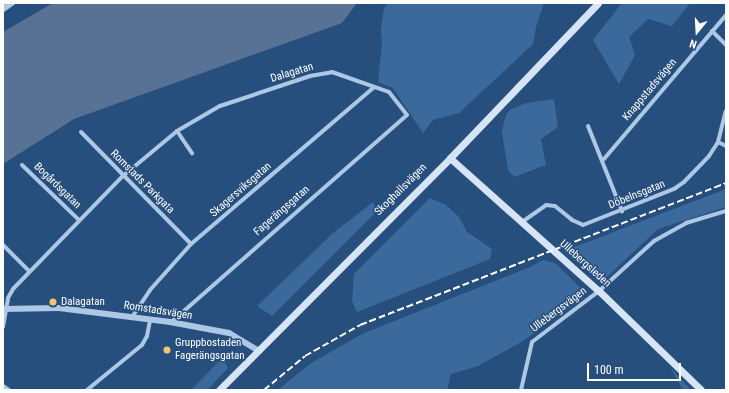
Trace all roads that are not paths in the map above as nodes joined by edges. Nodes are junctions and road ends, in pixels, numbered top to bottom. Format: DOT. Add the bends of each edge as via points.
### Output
graph roads {
  1 [pos="12,3"];
  2 [pos="598,3"];
  3 [pos="3,9"];
  4 [pos="726,15"];
  5 [pos="712,31"];
  6 [pos="726,45"];
  7 [pos="374,87"];
  8 [pos="726,111"];
  9 [pos="407,114"];
  10 [pos="588,126"];
  11 [pos="177,131"];
  12 [pos="81,132"];
  13 [pos="718,142"];
  14 [pos="726,146"];
  15 [pos="192,153"];
  16 [pos="450,158"];
  17 [pos="604,160"];
  18 [pos="22,165"];
  19 [pos="123,176"];
  20 [pos="622,211"];
  21 [pos="726,211"];
  22 [pos="79,220"];
  23 [pos="522,222"];
  24 [pos="191,244"];
  25 [pos="3,245"];
  26 [pos="29,271"];
  27 [pos="599,291"];
  28 [pos="5,309"];
  29 [pos="132,317"];
  30 [pos="150,320"];
  31 [pos="170,322"];
  32 [pos="3,328"];
  33 [pos="257,350"];
  34 [pos="3,386"];
  35 [pos="10,390"];
  36 [pos="87,390"];
  37 [pos="219,390"];
  38 [pos="521,390"];
  39 [pos="701,390"];
  1 -- 3 [label="street"];
  2 -- 16 [label="main road, Skoghallsvägen"];
  4 -- 5 [label="street, Knappstadsvägen"];
  5 -- 6 [label="street"];
  5 -- 17 [label="street, Knappstadsvägen"];
  7 -- 9 [label="street, Dalagatan" via="390,92"];
  7 -- 11 [label="street, Dalagatan" via="332,72 310,76 220,106"];
  7 -- 24 [label="street, Skagersviksgatan"];
  8 -- 13 [label="street, Döbelnsgatan"];
  9 -- 31 [label="street, Fagerängsgatan"];
  10 -- 17 [label="street"];
  11 -- 15 [label="street"];
  11 -- 19 [label="street, Dalagatan"];
  12 -- 19 [label="street, Romstads Parkgata"];
  13 -- 14 [label="street"];
  13 -- 20 [label="street, Döbelnsgatan" via="698,170 684,182 664,194"];
  16 -- 23 [label="main road, Ullebergsleden"];
  16 -- 33 [label="main road, Skoghallsvägen"];
  17 -- 20 [label="street"];
  18 -- 22 [label="street, Bogårdsgatan"];
  19 -- 22 [label="street, Dalagatan"];
  19 -- 24 [label="street, Romstads Parkgata"];
  20 -- 23 [label="street, Döbelnsgatan" via="583,225 572,220 555,206 546,205"];
  21 -- 27 [label="street, Ullebergsvägen" via="686,224 654,241"];
  22 -- 26 [label="street, Dalagatan"];
  23 -- 27 [label="main road, Ullebergsleden"];
  24 -- 29 [label="street, Skagersviksgatan" via="150,290"];
  25 -- 26 [label="street"];
  26 -- 28 [label="street, Dalagatan" via="12,289"];
  27 -- 38 [label="street, Ullebergsvägen" via="532,342"];
  27 -- 39 [label="main road, Ullebergsleden"];
  28 -- 29 [label="street, Romstadsvägen" via="59,308"];
  28 -- 32 [label="street, Dalagatan"];
  29 -- 30 [label="street, Romstadsvägen"];
  30 -- 31 [label="street, Romstadsvägen"];
  30 -- 36 [label="street" via="147,336 142,344"];
  31 -- 33 [label="street, Romstadsvägen" via="230,333"];
  33 -- 37 [label="main road, Skoghallsvägen"];
  34 -- 35 [label="street"];
}
